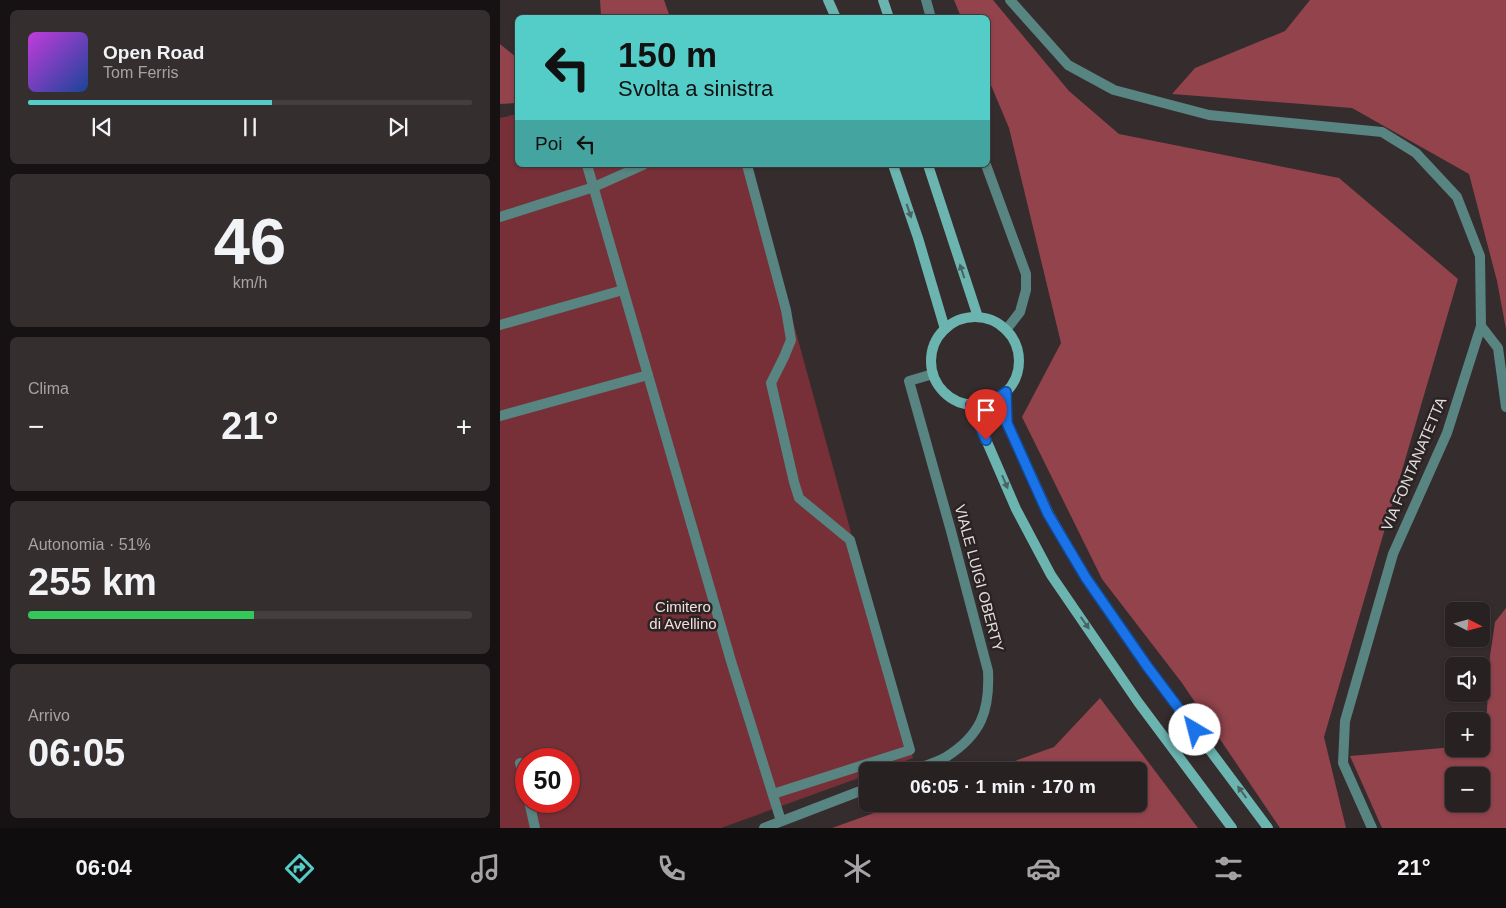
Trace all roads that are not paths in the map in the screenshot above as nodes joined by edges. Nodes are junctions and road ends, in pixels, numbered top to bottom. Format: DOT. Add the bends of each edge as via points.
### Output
graph roads {
  1 [pos="828,0"];
  2 [pos="883,0"];
  3 [pos="926,0"];
  4 [pos="1010,0"];
  5 [pos="835,15"];
  6 [pos="888,15"];
  7 [pos="931,15"];
  8 [pos="588,167"];
  9 [pos="639,167"];
  10 [pos="748,167"];
  11 [pos="894,167"];
  12 [pos="929,167"];
  13 [pos="987,167"];
  14 [pos="594,187"];
  15 [pos="500,217"];
  16 [pos="623,290"];
  17 [pos="978,317"];
  18 [pos="500,325"];
  19 [pos="1481,326"];
  20 [pos="945,329"];
  21 [pos="1006,330"];
  22 [pos="933,374"];
  23 [pos="648,375"];
  24 [pos="1006,392"];
  25 [pos="971,405"];
  26 [pos="1506,407"];
  27 [pos="500,416"];
  28 [pos="932,762"];
  29 [pos="859,791"];
  30 [pos="773,794"];
  31 [pos="532,813"];
  32 [pos="781,821"];
  33 [pos="535,828"];
  34 [pos="764,828"];
  35 [pos="1232,828"];
  36 [pos="1268,828"];
  37 [pos="1372,828"];
  1 -- 5 [label="main road"];
  2 -- 6 [label="main road"];
  3 -- 7 [label="street"];
  4 -- 19 [label="street, VIA FONTANATETTA" via="1068,65 1114,90 1209,115 1382,132 1416,154 1457,197 1480,256"];
  8 -- 14 [label="street"];
  9 -- 14 [label="street"];
  10 -- 30 [label="street" via="791,340 770,383 794,482 799,498 850,540 910,750"];
  11 -- 20 [label="main road, one-way"];
  17 -- 12 [label="main road, one-way"];
  13 -- 21 [label="street" via="1026,274 1020,312"];
  14 -- 15 [label="street"];
  14 -- 16 [label="street"];
  16 -- 18 [label="street"];
  16 -- 23 [label="street"];
  17 -- 20 [label="main road" via="966,318"];
  17 -- 21 [label="main road" via="998,323"];
  19 -- 26 [label="street" via="1498,348"];
  19 -- 37 [label="street, VIA FONTANATETTA" via="1447,433 1392,554 1345,721 1343,762"];
  20 -- 22 [label="main road" via="932,350"];
  21 -- 24 [label="main road" via="1014,341 1019,368"];
  22 -- 25 [label="main road" via="947,396"];
  22 -- 28 [label="street, VIALE LUIGI OBERTY" via="910,380 988,671 989,692 978,727 945,757"];
  23 -- 27 [label="street"];
  23 -- 30 [label="street"];
  24 -- 25 [label="main road" via="996,400"];
  36 -- 24 [label="main road, one-way" via="1086,578 1048,514 1007,423"];
  25 -- 35 [label="main road, one-way" via="1016,508 1051,575 1138,702"];
  29 -- 32 [label="street"];
  30 -- 32 [label="street"];
  31 -- 33 [label="street"];
  32 -- 34 [label="street"];
}
